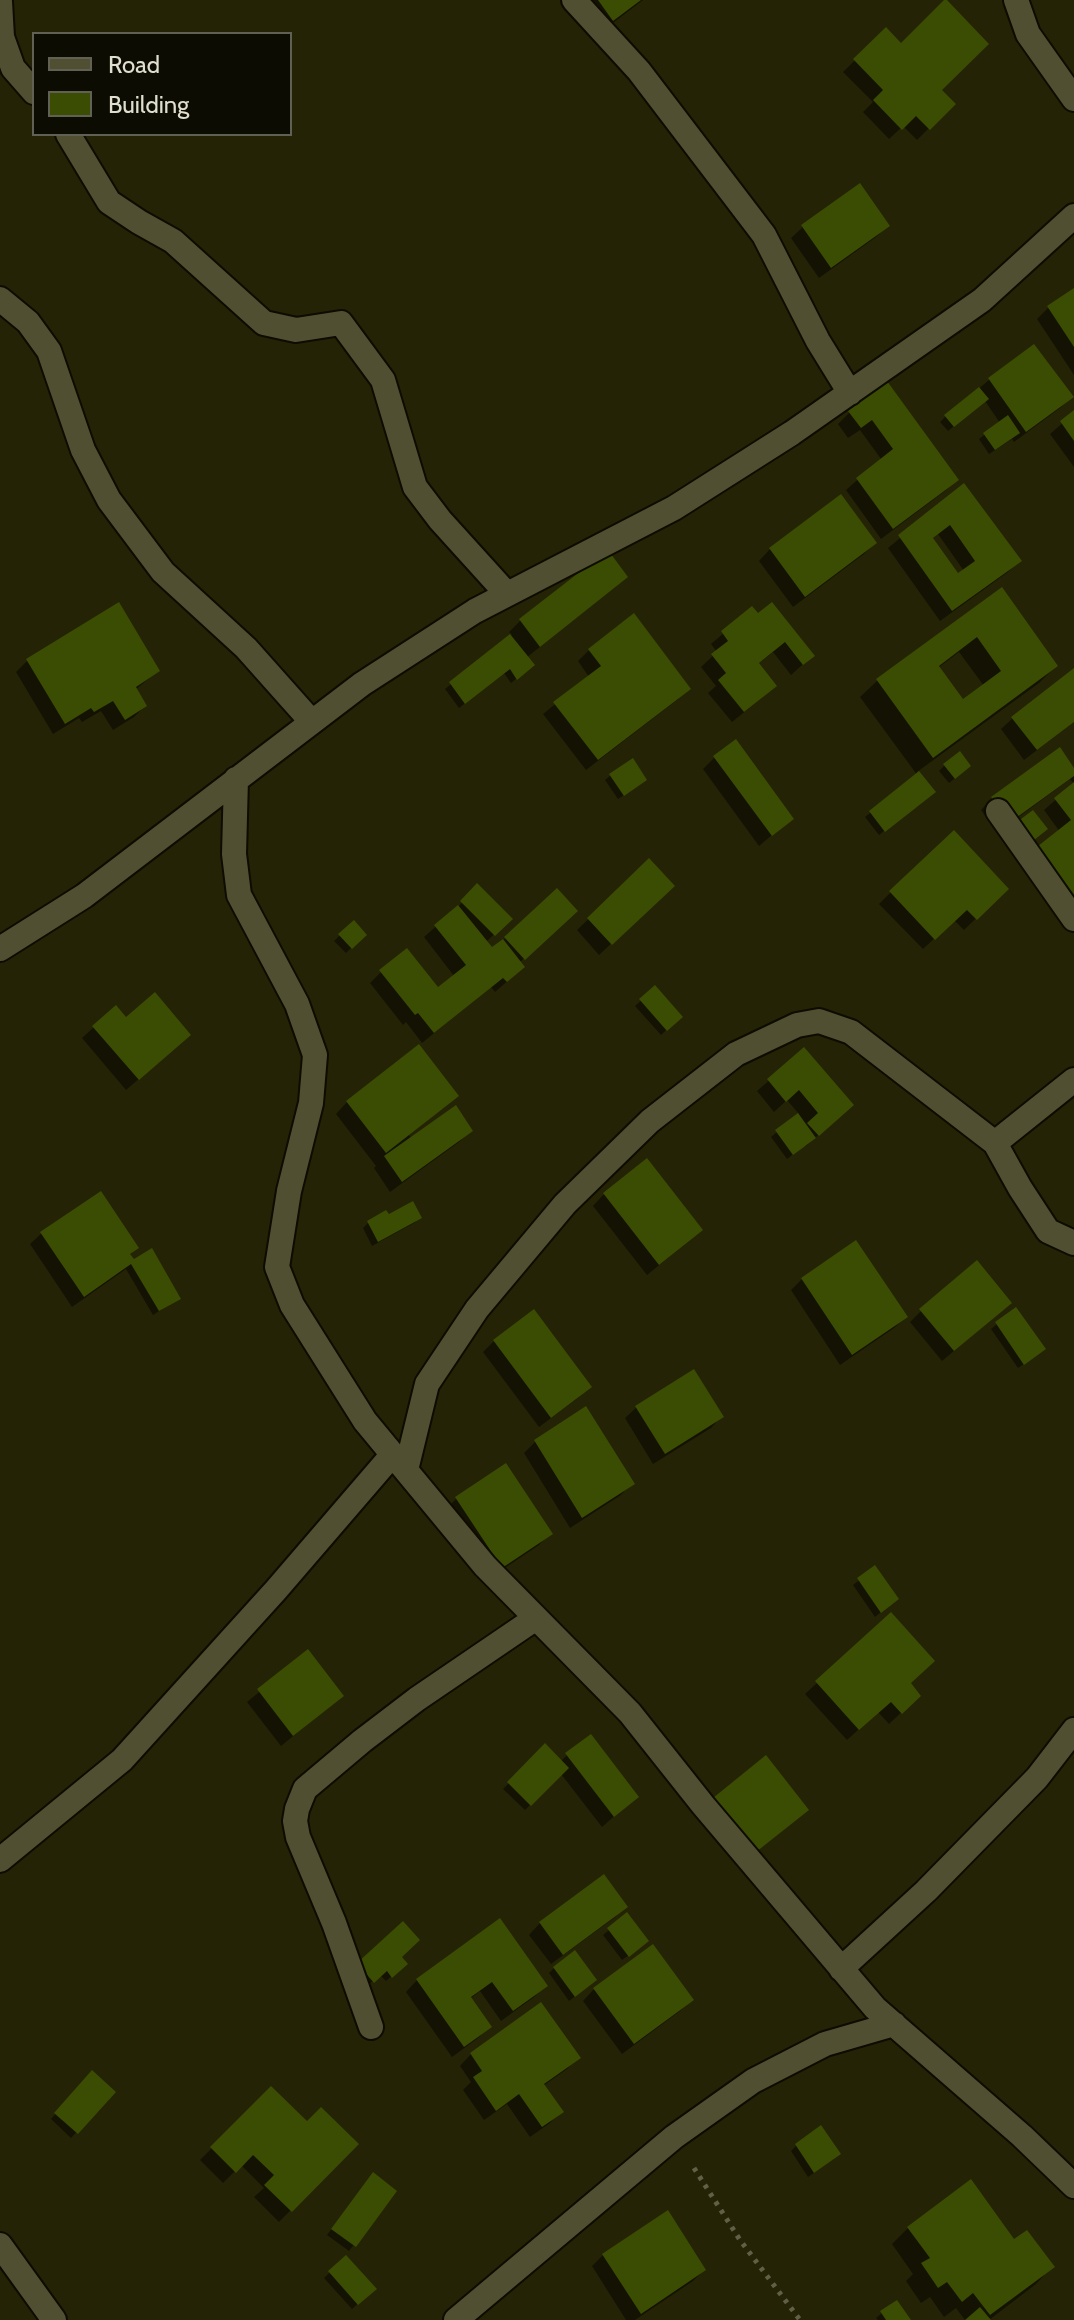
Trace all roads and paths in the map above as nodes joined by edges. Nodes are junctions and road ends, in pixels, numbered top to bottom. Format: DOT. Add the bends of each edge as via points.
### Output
graph roads {
  1 [pos="574,0"];
  2 [pos="1016,0"];
  3 [pos="0,2"];
  4 [pos="32,90"];
  5 [pos="1074,99"];
  6 [pos="69,136"];
  7 [pos="1074,216"];
  8 [pos="0,299"];
  9 [pos="850,393"];
  10 [pos="507,594"];
  11 [pos="311,721"];
  12 [pos="236,779"];
  13 [pos="998,811"];
  14 [pos="1074,919"];
  15 [pos="3,939"];
  16 [pos="1074,1080"];
  17 [pos="995,1143"];
  18 [pos="1074,1243"];
  19 [pos="399,1462"];
  20 [pos="536,1618"];
  21 [pos="1074,1730"];
  22 [pos="0,1860"];
  23 [pos="841,1969"];
  24 [pos="894,2024"];
  25 [pos="371,2027"];
  26 [pos="674,2137"];
  27 [pos="1074,2186"];
  28 [pos="0,2245"];
  29 [pos="54,2320"];
  30 [pos="456,2320"];
  31 [pos="800,2320"];
  1 -- 9 [label="street" via="639,71 764,235"];
  2 -- 5 [label="street" via="1028,34"];
  3 -- 4 [label="street" via="2,37 13,68"];
  6 -- 10 [label="street" via="109,202 173,241 264,323 296,330 341,323 383,380 415,487"];
  7 -- 9 [label="street" via="982,300"];
  8 -- 11 [label="street" via="28,322 49,351 83,450 109,500 163,572 246,648"];
  9 -- 10 [label="street" via="674,508"];
  10 -- 11 [label="street"];
  11 -- 12 [label="street"];
  12 -- 15 [label="street" via="84,896"];
  12 -- 19 [label="street" via="239,895 297,1004 315,1055 311,1103 277,1267 292,1305 365,1421"];
  13 -- 14 [label="street"];
  16 -- 17 [label="street"];
  17 -- 18 [label="street" via="1048,1231"];
  17 -- 19 [label="street" via="851,1032 819,1021 797,1025 736,1054 650,1121 565,1204 477,1309 427,1384"];
  19 -- 20 [label="street" via="485,1566"];
  19 -- 22 [label="street" via="122,1760"];
  20 -- 23 [label="street" via="630,1713"];
  20 -- 25 [label="street" via="417,1699 305,1789 295,1821 298,1837"];
  21 -- 23 [label="street" via="1037,1778"];
  23 -- 24 [label="street"];
  24 -- 26 [label="street" via="825,2044 753,2081"];
  24 -- 27 [label="street"];
  26 -- 30 [label="street"];
  26 -- 31 [label="path" via="740,2240"];
  28 -- 29 [label="street"];
}
